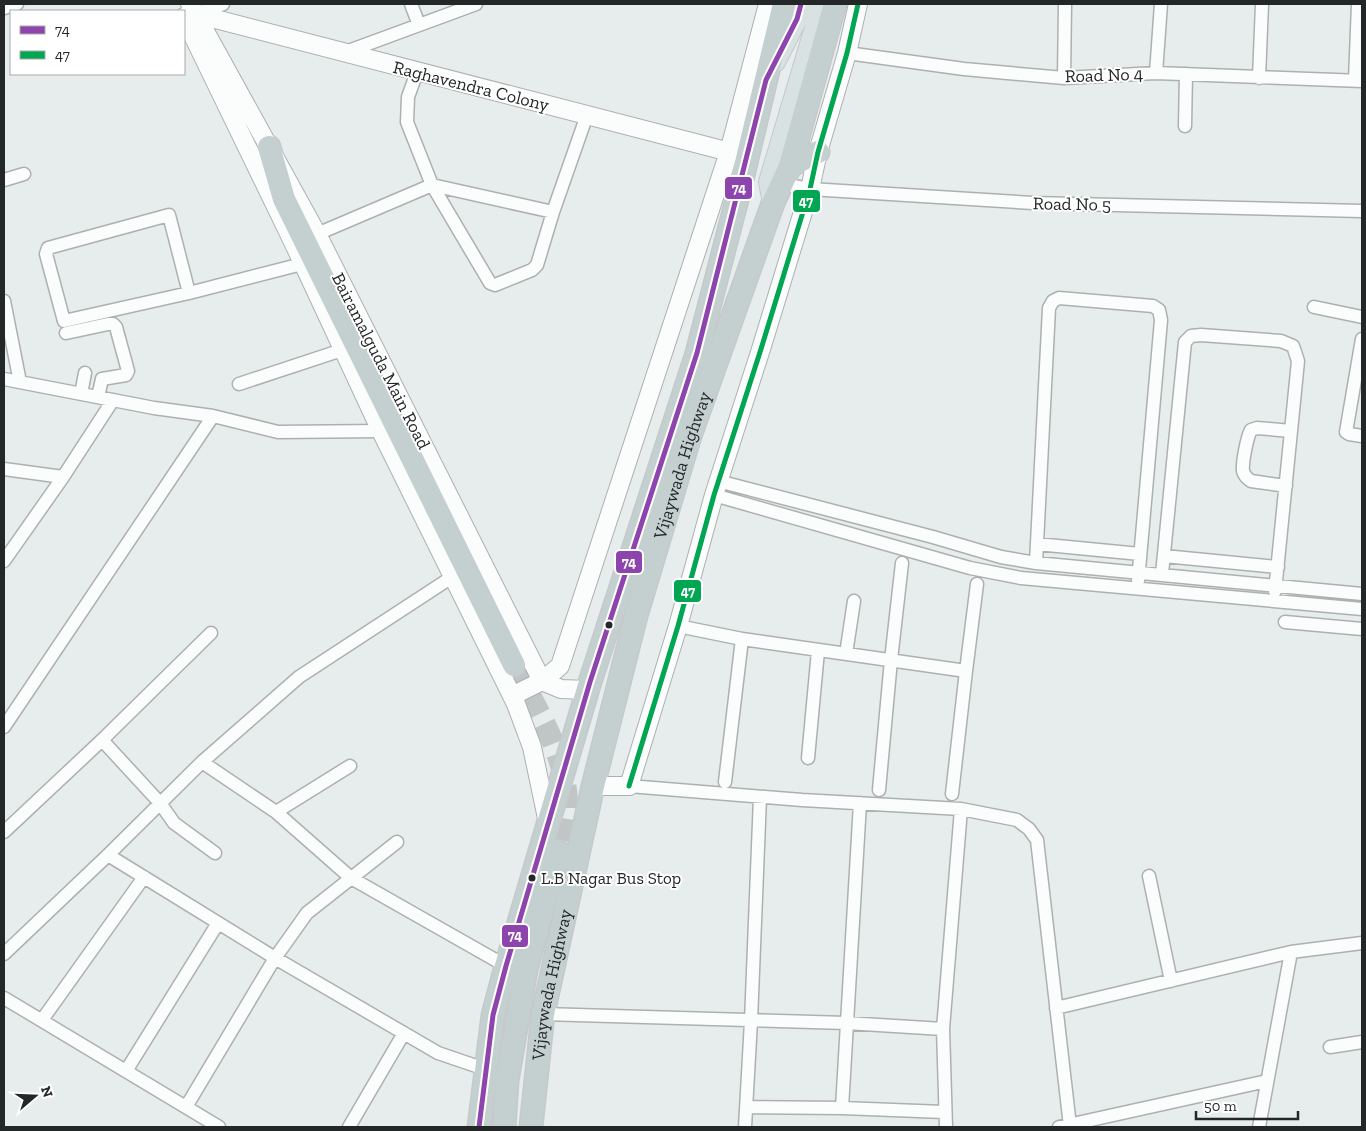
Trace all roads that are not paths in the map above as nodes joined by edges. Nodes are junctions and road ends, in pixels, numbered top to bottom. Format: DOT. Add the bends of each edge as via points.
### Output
graph roads {
  1 [pos="17,4"];
  2 [pos="222,4"];
  3 [pos="411,4"];
  4 [pos="476,4"];
  5 [pos="768,4"];
  6 [pos="784,4"];
  7 [pos="801,4"];
  8 [pos="822,4"];
  9 [pos="835,4"];
  10 [pos="858,4"];
  11 [pos="1065,4"];
  12 [pos="1161,4"];
  13 [pos="1262,4"];
  14 [pos="1358,4"];
  15 [pos="4,8"];
  16 [pos="187,12"];
  17 [pos="419,25"];
  18 [pos="343,53"];
  19 [pos="847,53"];
  20 [pos="418,72"];
  21 [pos="1156,73"];
  22 [pos="1186,74"];
  23 [pos="1064,78"];
  24 [pos="1259,78"];
  25 [pos="766,80"];
  26 [pos="1359,80"];
  27 [pos="588,116"];
  28 [pos="1185,126"];
  29 [pos="269,147"];
  30 [pos="818,152"];
  31 [pos="738,155"];
  32 [pos="24,174"];
  33 [pos="4,180"];
  34 [pos="432,185"];
  35 [pos="782,185"];
  36 [pos="810,189"];
  37 [pos="1362,211"];
  38 [pos="553,212"];
  39 [pos="317,234"];
  40 [pos="302,264"];
  41 [pos="189,293"];
  42 [pos="4,300"];
  43 [pos="1314,307"];
  44 [pos="1362,318"];
  45 [pos="66,333"];
  46 [pos="1362,339"];
  47 [pos="342,350"];
  48 [pos="85,373"];
  49 [pos="4,379"];
  50 [pos="20,382"];
  51 [pos="239,384"];
  52 [pos="81,394"];
  53 [pos="98,397"];
  54 [pos="113,400"];
  55 [pos="213,416"];
  56 [pos="380,431"];
  57 [pos="1291,431"];
  58 [pos="1362,436"];
  59 [pos="4,469"];
  60 [pos="63,478"];
  61 [pos="1286,486"];
  62 [pos="716,488"];
  63 [pos="1037,544"];
  64 [pos="1140,554"];
  65 [pos="1164,556"];
  66 [pos="1006,558"];
  67 [pos="4,560"];
  68 [pos="902,563"];
  69 [pos="1036,563"];
  70 [pos="1278,566"];
  71 [pos="1138,573"];
  72 [pos="1162,574"];
  73 [pos="1003,575"];
  74 [pos="452,577"];
  75 [pos="977,584"];
  76 [pos="1276,585"];
  77 [pos="1137,588"];
  78 [pos="1362,594"];
  79 [pos="854,601"];
  80 [pos="1274,601"];
  81 [pos="1362,609"];
  82 [pos="1285,622"];
  83 [pos="678,626"];
  84 [pos="1362,629"];
  85 [pos="211,633"];
  86 [pos="742,639"];
  87 [pos="818,651"];
  88 [pos="846,654"];
  89 [pos="891,660"];
  90 [pos="514,665"];
  91 [pos="966,671"];
  92 [pos="542,681"];
  93 [pos="588,690"];
  94 [pos="512,696"];
  95 [pos="4,727"];
  96 [pos="102,740"];
  97 [pos="808,758"];
  98 [pos="202,762"];
  99 [pos="350,766"];
  100 [pos="725,782"];
  101 [pos="593,786"];
  102 [pos="629,786"];
  103 [pos="879,790"];
  104 [pos="952,794"];
  105 [pos="760,797"];
  106 [pos="160,803"];
  107 [pos="860,804"];
  108 [pos="961,809"];
  109 [pos="276,812"];
  110 [pos="548,824"];
  111 [pos="4,832"];
  112 [pos="398,842"];
  113 [pos="558,851"];
  114 [pos="215,853"];
  115 [pos="108,855"];
  116 [pos="1149,876"];
  117 [pos="144,878"];
  118 [pos="351,878"];
  119 [pos="218,923"];
  120 [pos="1362,944"];
  121 [pos="1291,952"];
  122 [pos="4,954"];
  123 [pos="276,958"];
  124 [pos="506,966"];
  125 [pos="1171,981"];
  126 [pos="4,998"];
  127 [pos="1056,1008"];
  128 [pos="543,1014"];
  129 [pos="42,1020"];
  130 [pos="751,1021"];
  131 [pos="846,1023"];
  132 [pos="943,1028"];
  133 [pos="404,1033"];
  134 [pos="1362,1042"];
  135 [pos="1330,1047"];
  136 [pos="485,1069"];
  137 [pos="126,1071"];
  138 [pos="1267,1081"];
  139 [pos="186,1107"];
  140 [pos="746,1108"];
  141 [pos="842,1108"];
  142 [pos="944,1112"];
  143 [pos="1065,1126"];
  144 [pos="219,1127"];
  145 [pos="349,1127"];
  146 [pos="479,1127"];
  147 [pos="504,1127"];
  148 [pos="531,1127"];
  149 [pos="745,1127"];
  150 [pos="946,1127"];
  151 [pos="1259,1127"];
  1 -- 15 [label="street"];
  2 -- 16 [label="street"];
  3 -- 17 [label="street"];
  4 -- 17 [label="street"];
  5 -- 31 [label="street"];
  6 -- 25 [label="highway"];
  7 -- 25 [label="main road, Vijaywada Highway" via="797,19"];
  8 -- 35 [label="main road, Vijaywada Highway" via="769,182"];
  9 -- 35 [label="highway"];
  10 -- 19 [label="street"];
  11 -- 23 [label="street"];
  12 -- 21 [label="street"];
  13 -- 24 [label="street"];
  14 -- 26 [label="street"];
  16 -- 18 [label="street, Raghavendra Colony"];
  16 -- 29 [label="street, Bairamalguda Main Road"];
  16 -- 40 [label="street"];
  17 -- 18 [label="street"];
  18 -- 20 [label="street, Raghavendra Colony"];
  19 -- 23 [label="street, Road No 4" via="964,69"];
  19 -- 30 [label="street"];
  20 -- 27 [label="street, Raghavendra Colony"];
  20 -- 34 [label="street" via="408,97 407,122"];
  21 -- 22 [label="street, Road No 4"];
  21 -- 23 [label="street, Road No 4"];
  22 -- 24 [label="street, Road No 4"];
  22 -- 28 [label="street"];
  24 -- 26 [label="street, Road No 4"];
  25 -- 31 [label="highway, Vijaywada Highway"];
  27 -- 31 [label="street, Raghavendra Colony"];
  27 -- 38 [label="street"];
  29 -- 39 [label="street, Bairamalguda Main Road"];
  29 -- 90 [label="highway" via="284,199"];
  30 -- 35 [label="highway"];
  30 -- 36 [label="street"];
  31 -- 92 [label="street" via="560,666"];
  31 -- 93 [label="highway, Vijaywada Highway" via="739,192 697,353"];
  32 -- 33 [label="street"];
  34 -- 38 [label="street"];
  34 -- 38 [label="street" via="490,283 495,285 537,265"];
  34 -- 39 [label="street"];
  35 -- 36 [label="street, Road No 5"];
  35 -- 101 [label="highway, Vijaywada Highway" via="672,492 636,616"];
  36 -- 37 [label="street, Road No 5" via="1033,203"];
  36 -- 62 [label="street"];
  39 -- 92 [label="street, Bairamalguda Main Road"];
  40 -- 41 [label="street"];
  40 -- 47 [label="street"];
  41 -- 41 [label="street" via="169,215 47,250 64,321"];
  42 -- 50 [label="street"];
  43 -- 44 [label="street"];
  45 -- 53 [label="street" via="108,324 116,327 128,371 126,375 102,379"];
  46 -- 58 [label="street" via="1346,432"];
  47 -- 51 [label="street"];
  47 -- 56 [label="street"];
  48 -- 52 [label="street"];
  49 -- 50 [label="street"];
  50 -- 52 [label="street"];
  52 -- 53 [label="street"];
  53 -- 54 [label="street"];
  54 -- 55 [label="street"];
  54 -- 60 [label="street"];
  55 -- 56 [label="street" via="278,432"];
  55 -- 95 [label="street"];
  56 -- 74 [label="street"];
  57 -- 61 [label="street"];
  57 -- 61 [label="street" via="1251,430 1247,437 1243,471 1251,481"];
  57 -- 65 [label="street" via="1298,361 1294,346 1281,341 1191,336 1185,342"];
  59 -- 60 [label="street"];
  60 -- 67 [label="street"];
  61 -- 70 [label="street"];
  62 -- 66 [label="street"];
  62 -- 73 [label="street" via="970,568"];
  62 -- 83 [label="street"];
  63 -- 64 [label="street"];
  63 -- 64 [label="street" via="1049,308 1059,298 1153,306 1159,310 1161,320"];
  63 -- 69 [label="street"];
  64 -- 71 [label="street"];
  65 -- 70 [label="street"];
  65 -- 72 [label="street"];
  66 -- 69 [label="street"];
  66 -- 73 [label="street"];
  68 -- 89 [label="street"];
  69 -- 71 [label="street"];
  70 -- 76 [label="street"];
  71 -- 72 [label="street"];
  71 -- 77 [label="street"];
  72 -- 76 [label="street"];
  73 -- 77 [label="street"];
  74 -- 94 [label="street"];
  74 -- 98 [label="street" via="299,677"];
  75 -- 91 [label="street"];
  76 -- 78 [label="street"];
  76 -- 80 [label="street"];
  77 -- 80 [label="street"];
  79 -- 88 [label="street"];
  80 -- 81 [label="street"];
  82 -- 84 [label="street"];
  83 -- 86 [label="street"];
  83 -- 102 [label="street"];
  85 -- 96 [label="street"];
  86 -- 87 [label="street"];
  86 -- 100 [label="street"];
  87 -- 88 [label="street"];
  87 -- 97 [label="street"];
  88 -- 89 [label="street"];
  89 -- 91 [label="street"];
  89 -- 103 [label="street"];
  91 -- 104 [label="street"];
  92 -- 93 [label="street" via="561,689"];
  92 -- 94 [label="street"];
  93 -- 110 [label="highway, Vijaywada Highway"];
  94 -- 110 [label="street" via="532,747"];
  96 -- 106 [label="street"];
  96 -- 111 [label="street"];
  98 -- 106 [label="street"];
  98 -- 109 [label="street"];
  99 -- 109 [label="street"];
  101 -- 102 [label="street"];
  101 -- 128 [label="highway, Vijaywada Highway"];
  102 -- 105 [label="street"];
  105 -- 107 [label="street"];
  105 -- 130 [label="street"];
  106 -- 114 [label="street" via="174,823"];
  106 -- 115 [label="street"];
  107 -- 108 [label="street"];
  107 -- 131 [label="street"];
  108 -- 127 [label="street" via="1017,820 1037,840"];
  108 -- 132 [label="street"];
  109 -- 118 [label="street"];
  110 -- 124 [label="highway, Vijaywada Highway"];
  112 -- 118 [label="street"];
  113 -- 147 [label="highway" via="526,970 507,1081"];
  115 -- 117 [label="street"];
  115 -- 122 [label="street"];
  116 -- 125 [label="street"];
  117 -- 119 [label="street"];
  117 -- 129 [label="street" via="120,901"];
  118 -- 123 [label="street" via="307,913"];
  118 -- 124 [label="street"];
  119 -- 123 [label="street"];
  119 -- 137 [label="street"];
  120 -- 121 [label="street"];
  121 -- 125 [label="street"];
  121 -- 138 [label="street"];
  123 -- 133 [label="street"];
  123 -- 139 [label="street"];
  124 -- 136 [label="highway, Vijaywada Highway" via="493,1015"];
  125 -- 127 [label="street"];
  126 -- 129 [label="street"];
  127 -- 143 [label="street"];
  128 -- 130 [label="street"];
  128 -- 148 [label="highway, Vijaywada Highway"];
  129 -- 137 [label="street"];
  130 -- 131 [label="street"];
  130 -- 140 [label="street"];
  131 -- 132 [label="street"];
  131 -- 141 [label="street"];
  132 -- 142 [label="street"];
  133 -- 136 [label="street" via="438,1053"];
  133 -- 145 [label="street"];
  134 -- 135 [label="street"];
  136 -- 146 [label="highway, Vijaywada Highway"];
  137 -- 139 [label="street"];
  138 -- 143 [label="street"];
  138 -- 151 [label="street"];
  139 -- 144 [label="street"];
  140 -- 141 [label="street"];
  140 -- 149 [label="street"];
  141 -- 142 [label="street"];
  142 -- 150 [label="street"];
}
